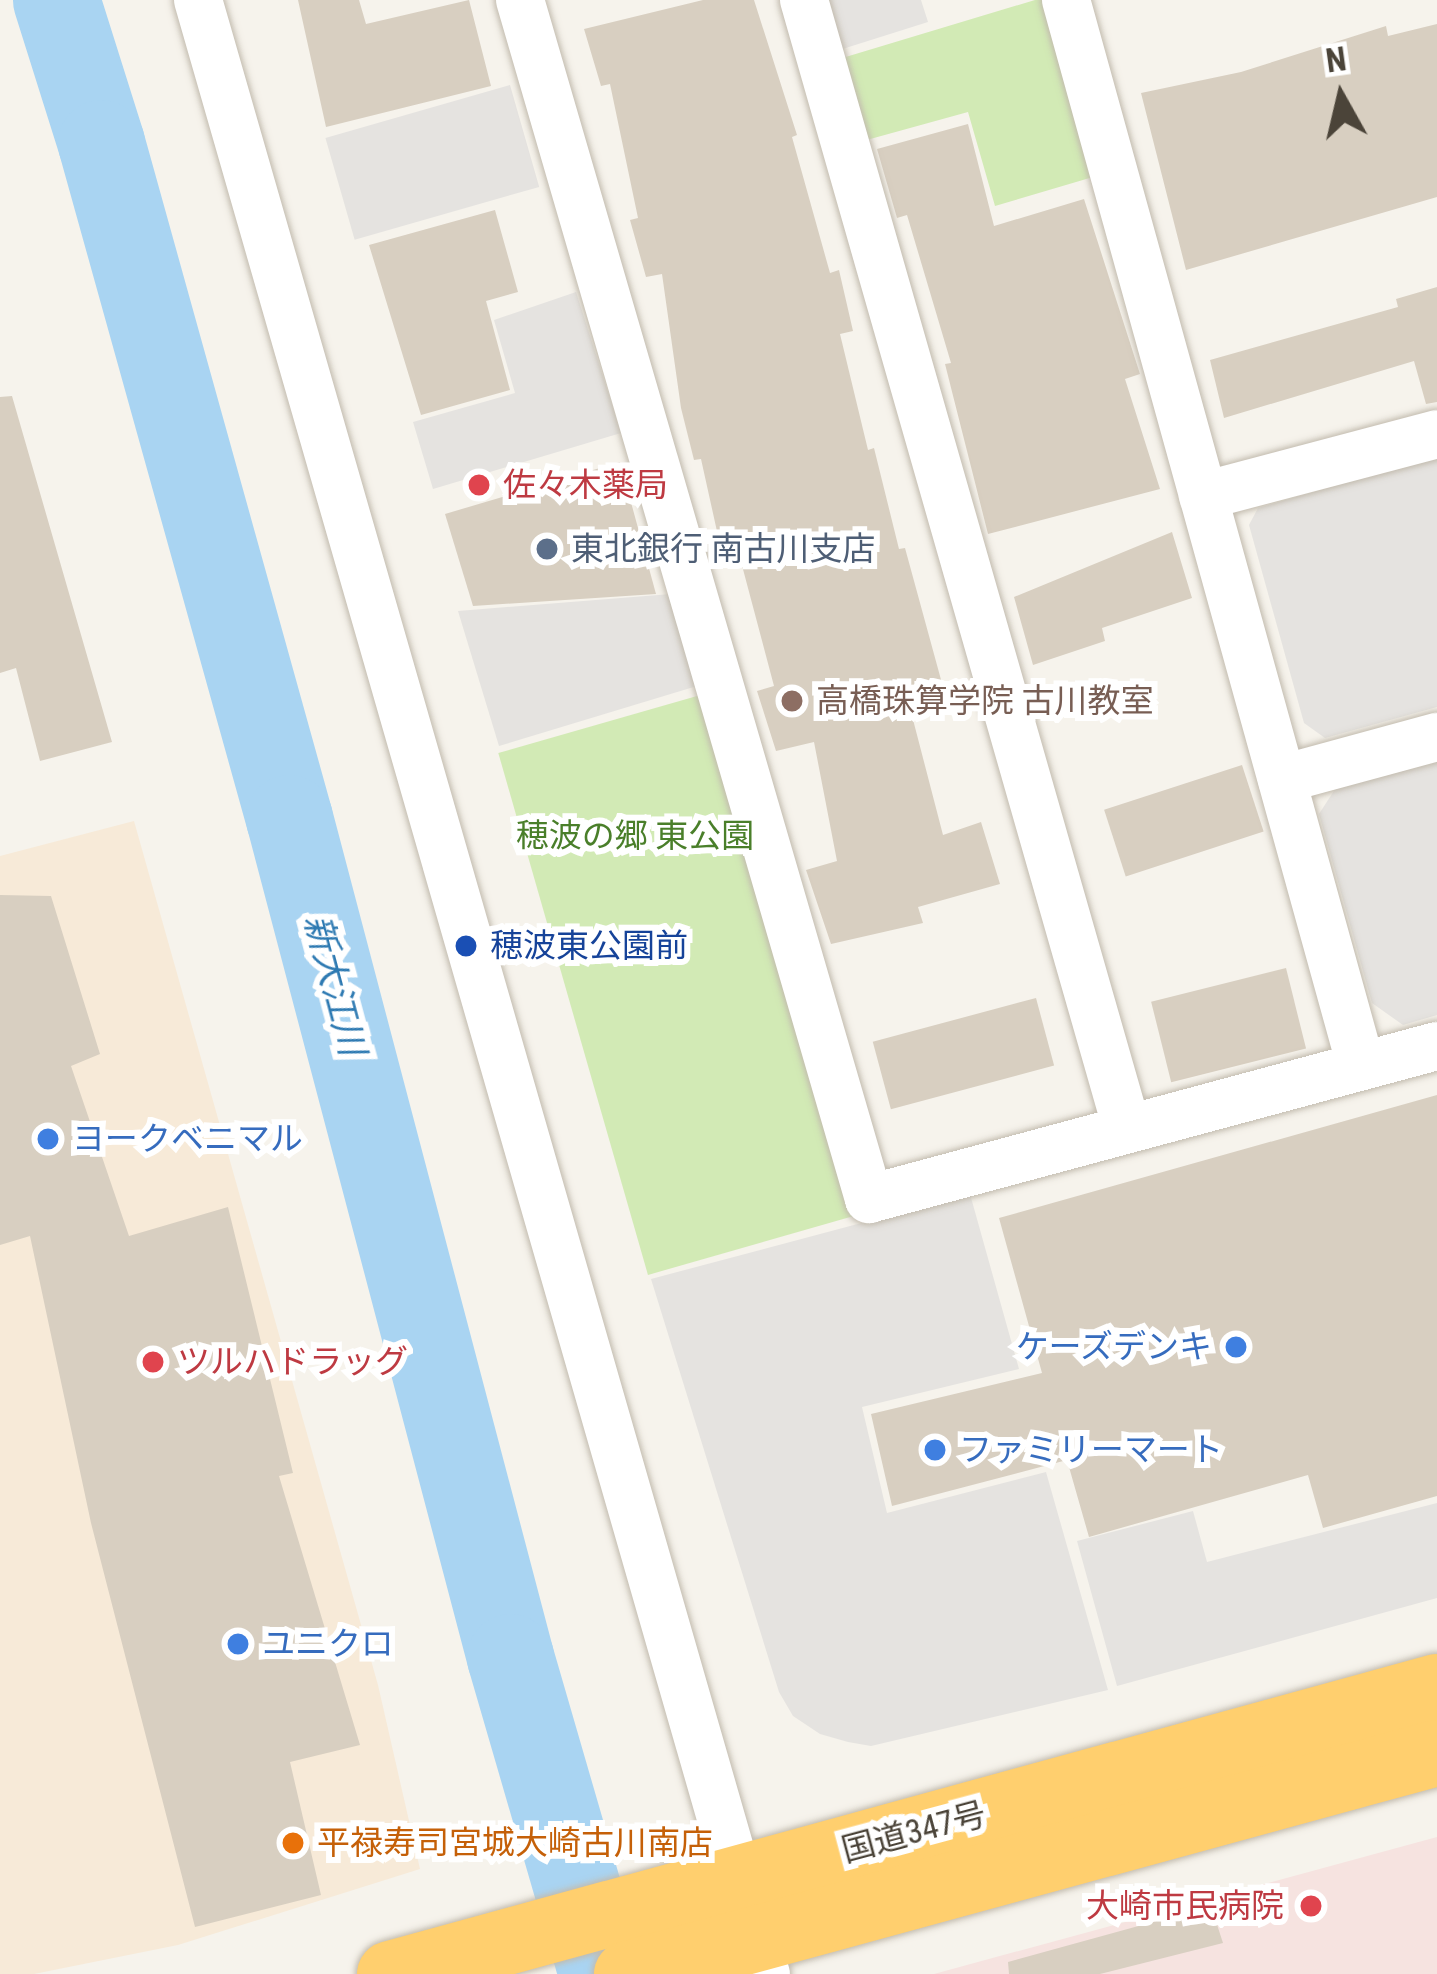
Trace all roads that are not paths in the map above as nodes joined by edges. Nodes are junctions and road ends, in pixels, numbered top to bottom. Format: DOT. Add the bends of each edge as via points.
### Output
graph roads {
  1 [pos="197,0"];
  2 [pos="522,0"];
  3 [pos="804,0"];
  4 [pos="1066,0"];
  5 [pos="1437,434"];
  6 [pos="1203,496"];
  7 [pos="1437,737"];
  8 [pos="1282,778"];
  9 [pos="1437,1046"];
  10 [pos="1361,1066"];
  11 [pos="1127,1130"];
  12 [pos="1437,1687"];
  13 [pos="1437,1753"];
  14 [pos="753,1931"];
  15 [pos="654,1946"];
  16 [pos="390,1974"];
  1 -- 14 [label="street"];
  2 -- 11 [label="street" via="869,1199"];
  3 -- 11 [label="street"];
  4 -- 6 [label="street"];
  5 -- 6 [label="street"];
  6 -- 8 [label="street"];
  7 -- 8 [label="street"];
  8 -- 10 [label="street"];
  9 -- 10 [label="street"];
  10 -- 11 [label="street"];
  12 -- 14 [label="highway, 国道347号"];
  13 -- 14 [label="highway, 国道347号"];
  14 -- 15 [label="highway, 国道347号"];
  15 -- 16 [label="highway, 国道347号" via="485,1950"];
}
